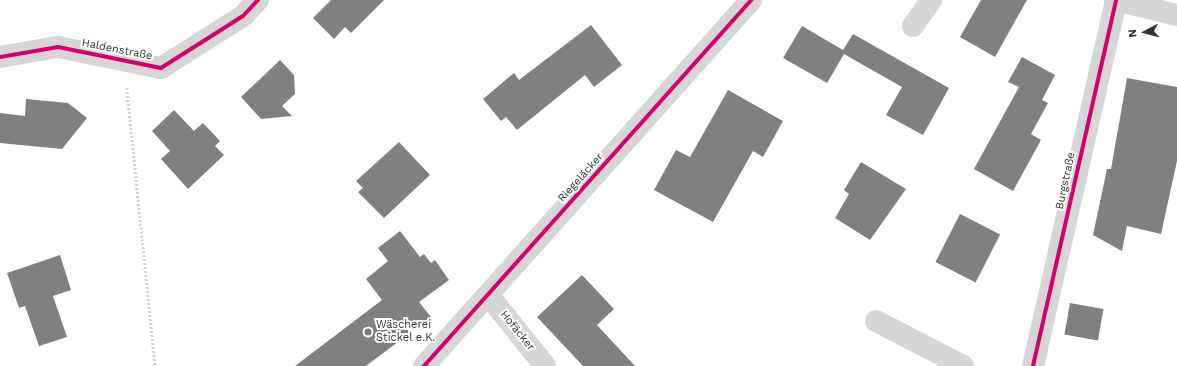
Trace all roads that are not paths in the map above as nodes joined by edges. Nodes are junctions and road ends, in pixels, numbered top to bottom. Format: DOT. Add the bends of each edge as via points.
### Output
graph roads {
  1 [pos="258,0"];
  2 [pos="751,0"];
  3 [pos="931,0"];
  4 [pos="1116,0"];
  5 [pos="1177,15"];
  6 [pos="913,26"];
  7 [pos="0,57"];
  8 [pos="488,296"];
  9 [pos="876,321"];
  10 [pos="424,366"];
  11 [pos="545,366"];
  12 [pos="963,366"];
  13 [pos="1034,366"];
  1 -- 7 [label="street, Haldenstraße" via="243,16 160,68 58,47"];
  2 -- 8 [label="street, Riegeläcker"];
  3 -- 6 [label="street"];
  4 -- 5 [label="street"];
  4 -- 13 [label="street, Burgstraße"];
  8 -- 10 [label="street, Riegeläcker"];
  8 -- 11 [label="street, Hofäcker"];
  9 -- 12 [label="street"];
}
